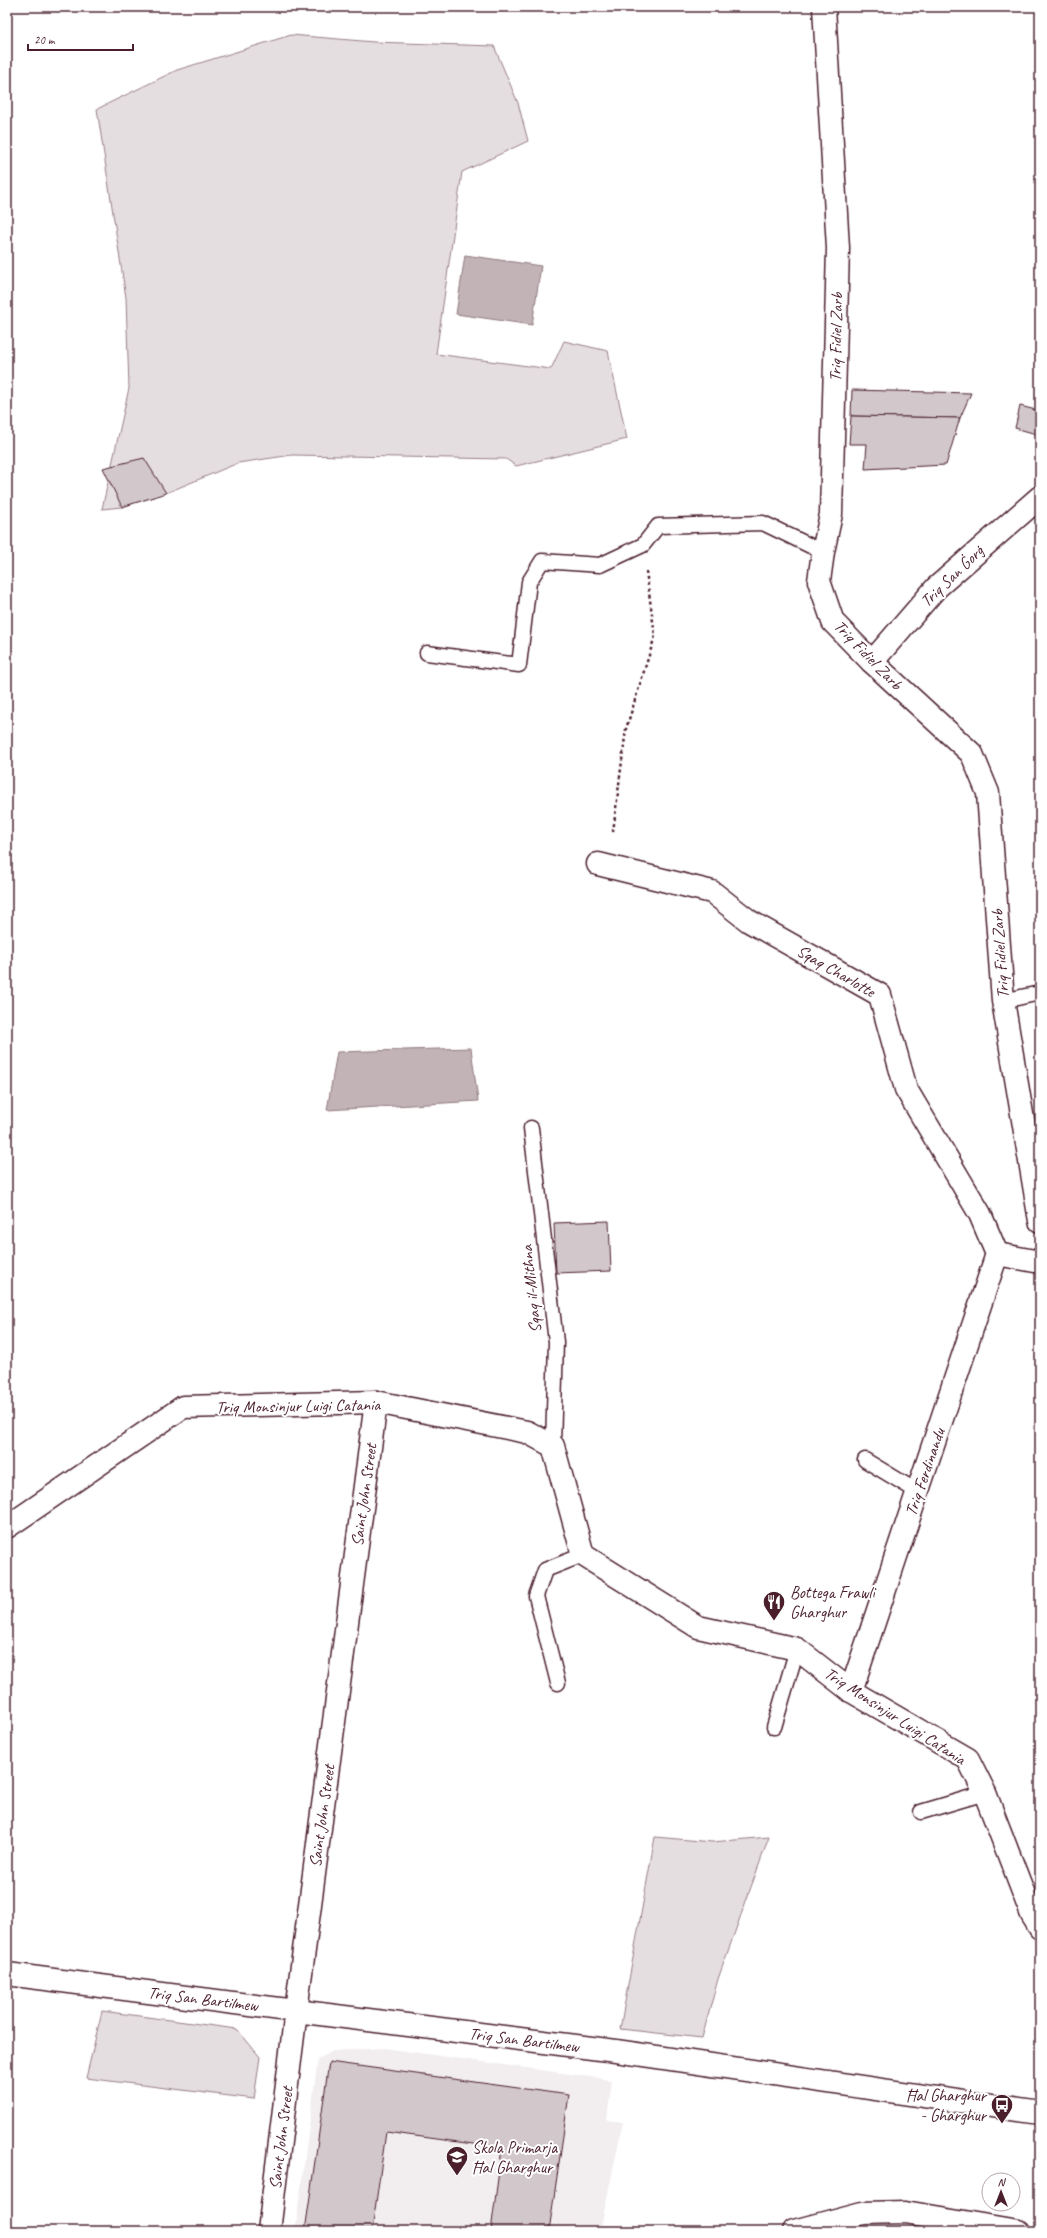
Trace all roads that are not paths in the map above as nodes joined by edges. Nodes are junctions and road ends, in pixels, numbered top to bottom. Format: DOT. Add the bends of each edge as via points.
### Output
graph roads {
  1 [pos="824,7"];
  2 [pos="1040,496"];
  3 [pos="823,552"];
  4 [pos="427,653"];
  5 [pos="872,662"];
  6 [pos="598,864"];
  7 [pos="1040,993"];
  8 [pos="1003,1001"];
  9 [pos="531,1128"];
  10 [pos="1040,1221"];
  11 [pos="997,1254"];
  12 [pos="1040,1262"];
  13 [pos="376,1402"];
  14 [pos="553,1446"];
  15 [pos="865,1460"];
  16 [pos="918,1492"];
  17 [pos="7,1527"];
  18 [pos="583,1555"];
  19 [pos="796,1649"];
  20 [pos="558,1683"];
  21 [pos="851,1691"];
  22 [pos="774,1727"];
  23 [pos="985,1793"];
  24 [pos="921,1812"];
  25 [pos="1040,1928"];
  26 [pos="7,1974"];
  27 [pos="296,2012"];
  28 [pos="1040,2113"];
  29 [pos="269,2231"];
  30 [pos="794,2231"];
  31 [pos="1020,2231"];
  1 -- 3 [label="street, Triq Fidiel Zarb" via="838,248 831,514"];
  2 -- 5 [label="street, Triq San Ġorġ" via="936,588"];
  3 -- 4 [label="lane" via="763,523 658,526 643,545 600,565 542,561 528,582 519,665"];
  3 -- 5 [label="street, Triq Fidiel Zarb" via="819,580 833,622"];
  5 -- 8 [label="street, Triq Fidiel Zarb" via="972,754 988,793"];
  6 -- 11 [label="street, Sqaq Charlotte" via="712,892 749,921 880,995 906,1088 980,1214"];
  7 -- 8 [label="lane"];
  8 -- 10 [label="street, Triq Fidiel Zarb"];
  9 -- 14 [label="lane, Sqaq il-Mitħna" via="556,1342"];
  11 -- 12 [label="street"];
  11 -- 16 [label="street, Triq Ferdinandu"];
  13 -- 14 [label="street, Triq Monsinjur Luigi Catania" via="527,1432"];
  13 -- 17 [label="street, Triq Monsinjur Luigi Catania" via="183,1408"];
  13 -- 27 [label="street, Saint John Street"];
  14 -- 18 [label="street"];
  15 -- 16 [label="lane"];
  16 -- 21 [label="street, Triq Ferdinandu"];
  18 -- 19 [label="street, Triq Monsinjur Luigi Catania" via="698,1627"];
  18 -- 20 [label="lane" via="545,1570 536,1596"];
  19 -- 21 [label="street, Triq Monsinjur Luigi Catania"];
  19 -- 22 [label="lane"];
  21 -- 23 [label="street, Triq Monsinjur Luigi Catania" via="968,1759"];
  23 -- 24 [label="lane"];
  23 -- 25 [label="street, Triq Monsinjur Luigi Catania" via="1032,1916"];
  26 -- 27 [label="street, Triq San Bartilmew"];
  27 -- 28 [label="street, Triq San Bartilmew" via="616,2051"];
  27 -- 29 [label="street, Saint John Street"];
  30 -- 31 [label="street" via="862,2213 905,2212"];
}
